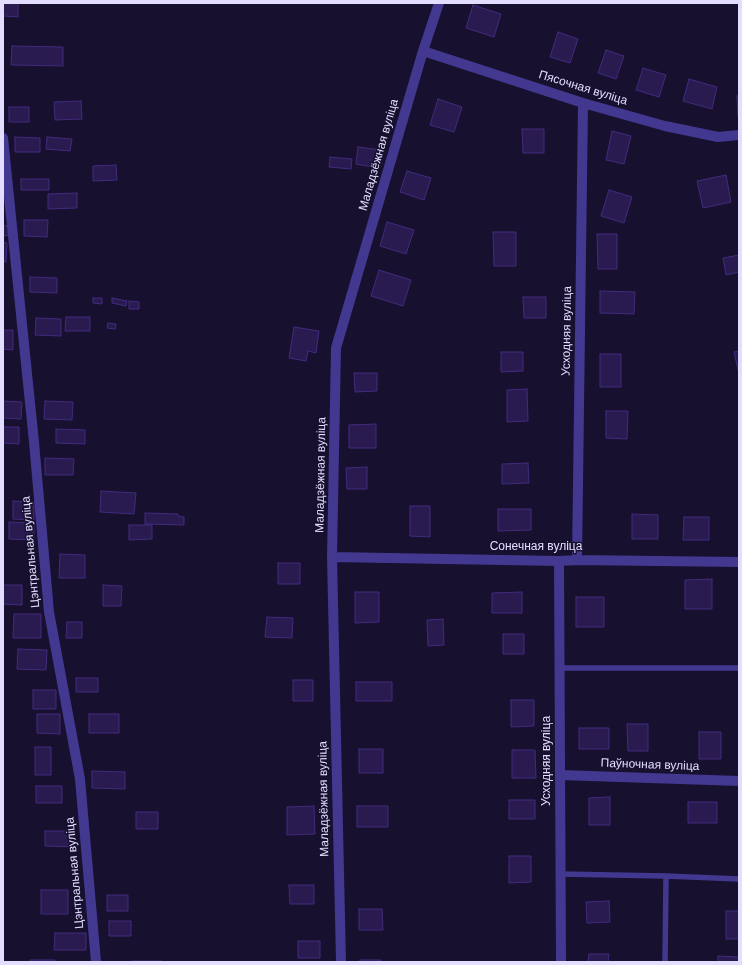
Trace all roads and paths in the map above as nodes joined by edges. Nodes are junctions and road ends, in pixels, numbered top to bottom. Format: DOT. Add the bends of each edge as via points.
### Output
graph roads {
  1 [pos="439,3"];
  2 [pos="423,51"];
  3 [pos="583,103"];
  4 [pos="739,135"];
  5 [pos="3,138"];
  6 [pos="332,557"];
  7 [pos="577,560"];
  8 [pos="559,561"];
  9 [pos="739,562"];
  10 [pos="559,668"];
  11 [pos="739,668"];
  12 [pos="560,775"];
  13 [pos="739,781"];
  14 [pos="560,874"];
  15 [pos="666,876"];
  16 [pos="739,878"];
  17 [pos="96,962"];
  18 [pos="340,962"];
  19 [pos="560,962"];
  20 [pos="665,962"];
  1 -- 2 [label="street, Маладзёжная вуліца"];
  2 -- 3 [label="street, Пясочная вуліца"];
  2 -- 6 [label="street, Маладзёжная вуліца" via="336,348"];
  3 -- 4 [label="street, Пясочная вуліца" via="665,126 718,137"];
  3 -- 7 [label="street, Усходняя вуліца"];
  5 -- 17 [label="street, Цэнтральная вуліца" via="49,612 80,779"];
  6 -- 8 [label="street, Сонечная вуліца"];
  6 -- 18 [label="street, Маладзёжная вуліца"];
  7 -- 8 [label="street, Сонечная вуліца"];
  7 -- 9 [label="street, Сонечная вуліца"];
  8 -- 10 [label="street, Усходняя вуліца"];
  10 -- 11 [label="lane"];
  10 -- 12 [label="street, Усходняя вуліца"];
  12 -- 13 [label="street, Паўночная вуліца"];
  12 -- 14 [label="street, Усходняя вуліца"];
  14 -- 15 [label="lane"];
  14 -- 19 [label="street, Усходняя вуліца"];
  15 -- 16 [label="lane"];
  15 -- 20 [label="lane"];
}
